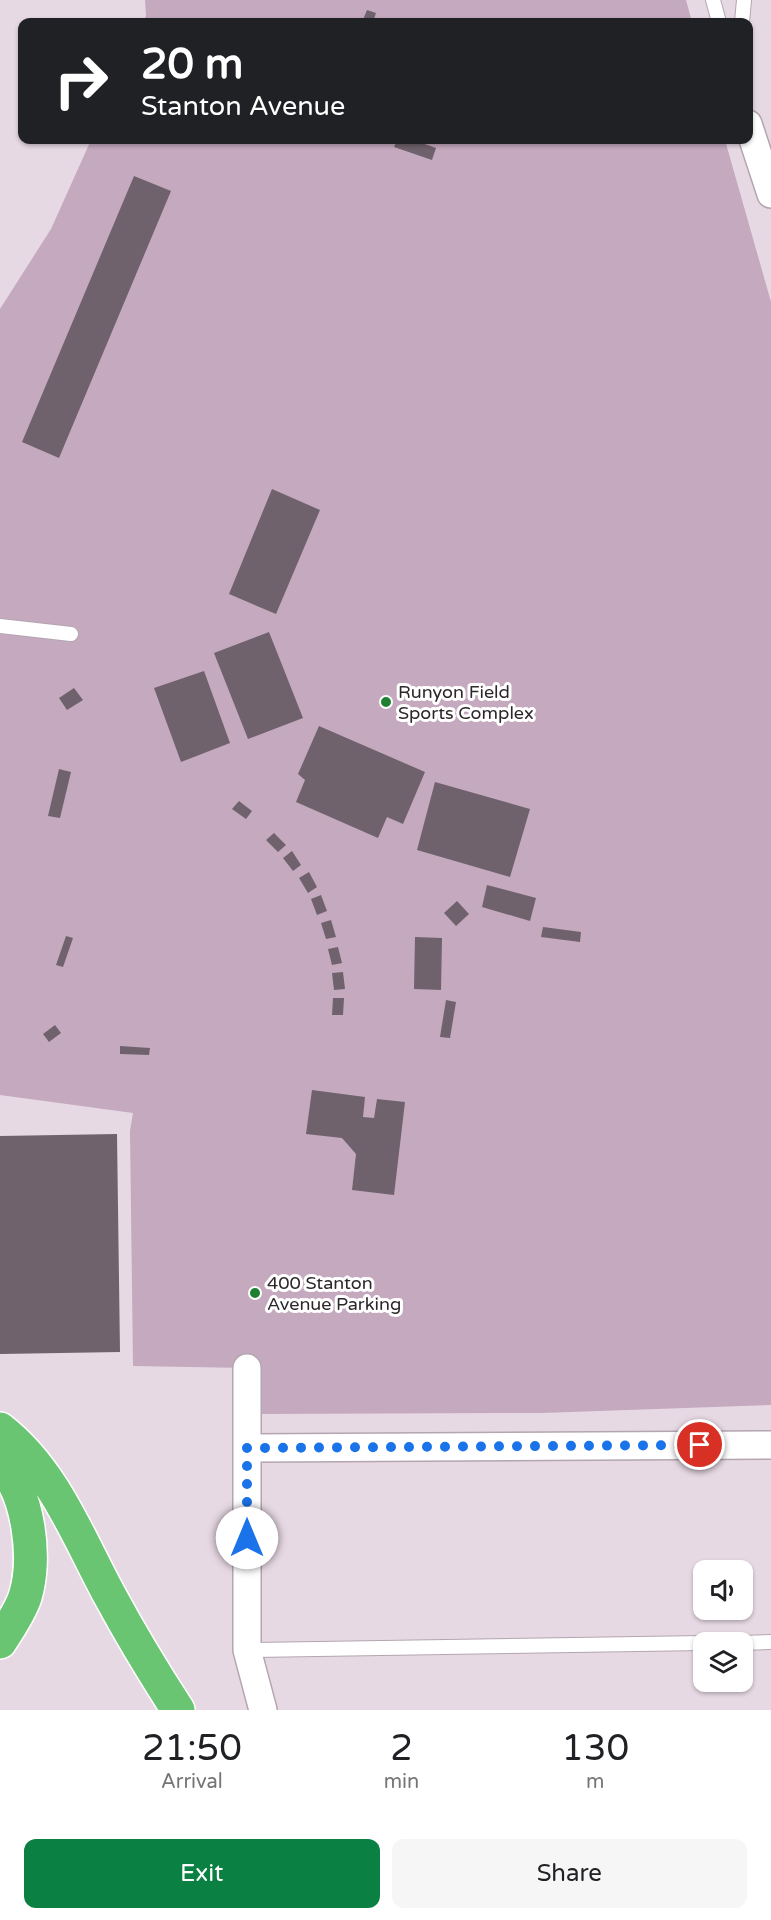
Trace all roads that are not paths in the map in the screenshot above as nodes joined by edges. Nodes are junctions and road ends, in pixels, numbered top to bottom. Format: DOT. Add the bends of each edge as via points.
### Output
graph roads {
  1 [pos="713,0"];
  2 [pos="744,0"];
  3 [pos="718,18"];
  4 [pos="742,18"];
  5 [pos="753,139"];
  6 [pos="771,194"];
  7 [pos="0,626"];
  8 [pos="71,634"];
  9 [pos="247,1368"];
  10 [pos="0,1429"];
  11 [pos="771,1445"];
  12 [pos="247,1448"];
  13 [pos="0,1464"];
  14 [pos="0,1642"];
  15 [pos="771,1642"];
  16 [pos="693,1643"];
  17 [pos="753,1643"];
  18 [pos="247,1650"];
  19 [pos="178,1710"];
  20 [pos="263,1710"];
  1 -- 3 [label="lane"];
  2 -- 4 [label="lane"];
  5 -- 6 [label="street"];
  7 -- 8 [label="lane"];
  9 -- 12 [label="street"];
  10 -- 19 [label="highway" via="38,1467 57,1494 110,1596"];
  11 -- 12 [label="street"];
  12 -- 18 [label="street"];
  13 -- 14 [label="highway" via="8,1471 21,1499 29,1530 25,1597"];
  15 -- 17 [label="lane"];
  16 -- 18 [label="lane"];
  18 -- 20 [label="street"];
}
